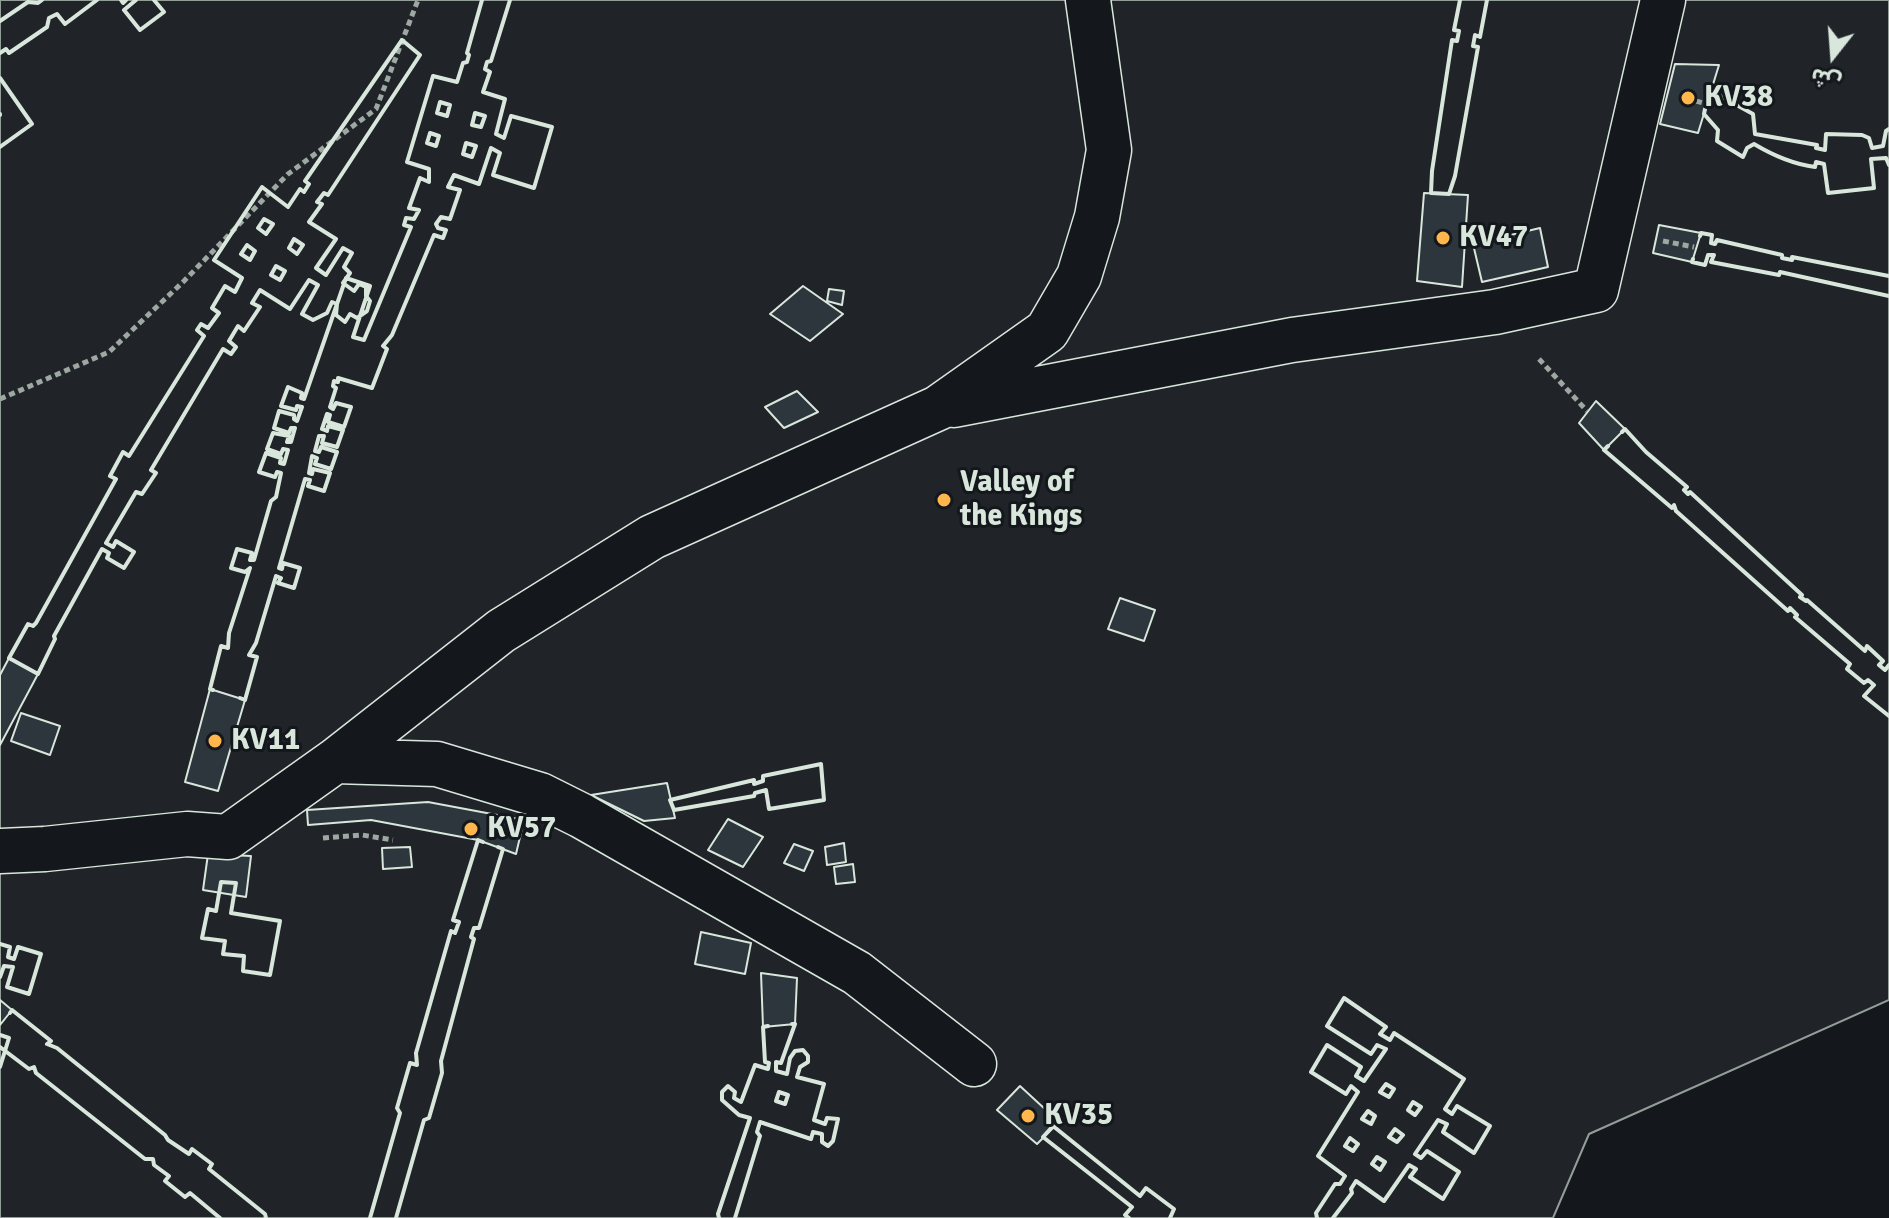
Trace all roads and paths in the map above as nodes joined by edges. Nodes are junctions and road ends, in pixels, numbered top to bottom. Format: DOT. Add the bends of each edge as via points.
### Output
graph roads {
  1 [pos="418,0"];
  2 [pos="1088,0"];
  3 [pos="1663,0"];
  4 [pos="0,399"];
  5 [pos="938,408"];
  6 [pos="335,761"];
  7 [pos="0,851"];
  8 [pos="974,1064"];
  1 -- 4 [label="path" via="376,109 288,174 109,352"];
  2 -- 5 [label="street" via="1109,150 1079,276 1047,331"];
  3 -- 5 [label="street" via="1596,290 1495,312 1292,340"];
  5 -- 6 [label="street" via="652,537 501,631"];
  6 -- 7 [label="street" via="228,837 187,834"];
  6 -- 8 [label="street" via="437,764 540,795 857,973"];
}
